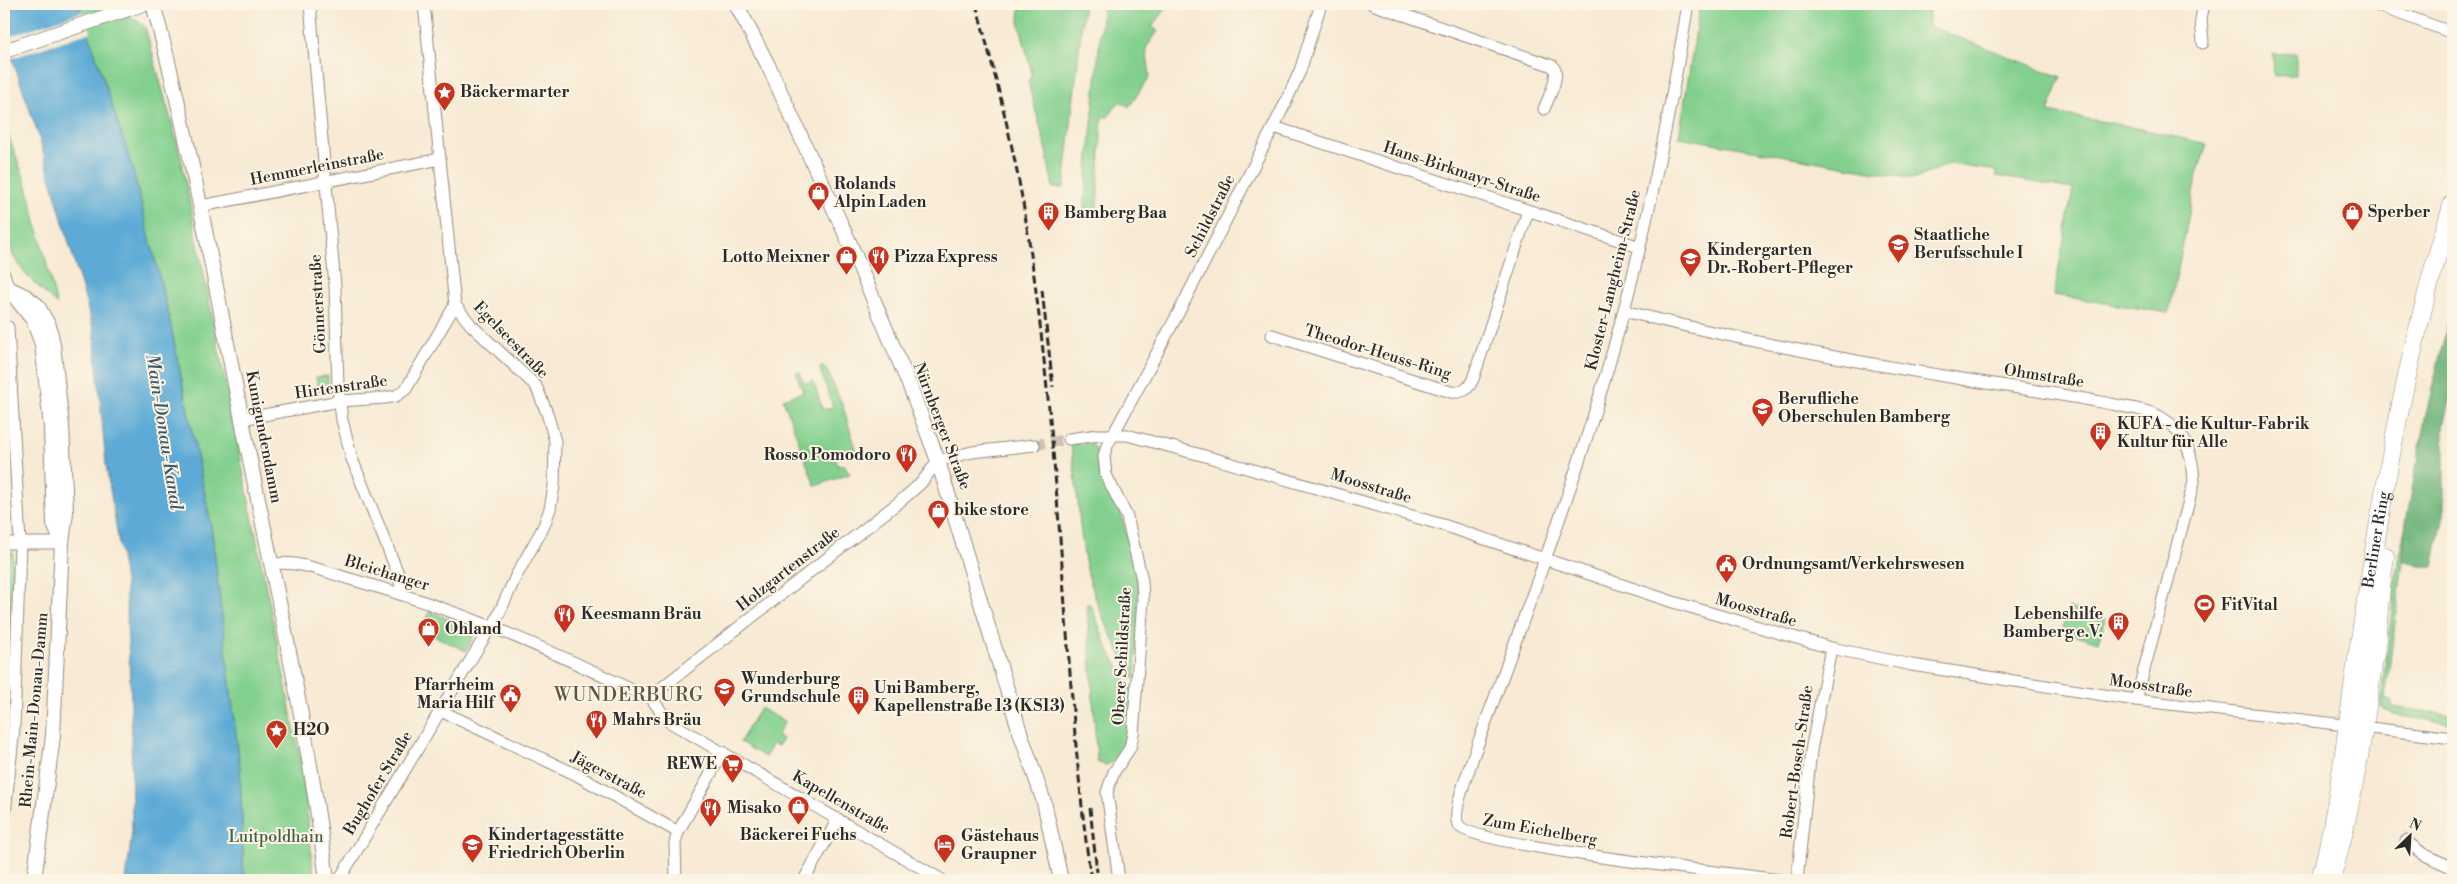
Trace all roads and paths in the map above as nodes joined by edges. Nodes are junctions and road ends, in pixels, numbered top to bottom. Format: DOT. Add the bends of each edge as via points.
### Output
graph roads {
  1 [pos="143,4"];
  2 [pos="153,4"];
  3 [pos="310,4"];
  4 [pos="424,4"];
  5 [pos="736,4"];
  6 [pos="1321,4"];
  7 [pos="1372,4"];
  8 [pos="1688,4"];
  9 [pos="2204,4"];
  10 [pos="2373,4"];
  11 [pos="2453,33"];
  12 [pos="2203,43"];
  13 [pos="4,51"];
  14 [pos="1544,109"];
  15 [pos="1274,126"];
  16 [pos="440,159"];
  17 [pos="325,183"];
  18 [pos="2453,203"];
  19 [pos="200,206"];
  20 [pos="1528,211"];
  21 [pos="2453,237"];
  22 [pos="1640,247"];
  23 [pos="4,274"];
  24 [pos="6,288"];
  25 [pos="455,305"];
  26 [pos="1624,311"];
  27 [pos="8,327"];
  28 [pos="1272,336"];
  29 [pos="340,401"];
  30 [pos="242,419"];
  31 [pos="1111,434"];
  32 [pos="1069,439"];
  33 [pos="1034,445"];
  34 [pos="938,461"];
  35 [pos="4,543"];
  36 [pos="20,543"];
  37 [pos="62,543"];
  38 [pos="1546,558"];
  39 [pos="272,564"];
  40 [pos="402,594"];
  41 [pos="492,626"];
  42 [pos="1831,648"];
  43 [pos="649,695"];
  44 [pos="2136,700"];
  45 [pos="441,711"];
  46 [pos="2355,727"];
  47 [pos="2453,738"];
  48 [pos="723,752"];
  49 [pos="8,754"];
  50 [pos="838,819"];
  51 [pos="4,822"];
  52 [pos="678,832"];
  53 [pos="2406,841"];
  54 [pos="2453,868"];
  55 [pos="34,880"];
  56 [pos="327,880"];
  57 [pos="339,880"];
  58 [pos="676,880"];
  59 [pos="804,880"];
  60 [pos="942,880"];
  61 [pos="1061,880"];
  62 [pos="1119,880"];
  63 [pos="1780,880"];
  64 [pos="1797,880"];
  65 [pos="2320,880"];
  66 [pos="2331,880"];
  1 -- 13 [label="street"];
  2 -- 19 [label="street, Kunigundendamm"];
  3 -- 17 [label="street, Gönnerstraße"];
  4 -- 16 [label="street, Egelseestraße"];
  5 -- 34 [label="street, Nürnberger Straße" via="768,65 851,246"];
  6 -- 15 [label="street, Schildstraße" via="1300,71"];
  7 -- 14 [label="street" via="1553,66 1556,76"];
  8 -- 22 [label="street, Kloster-Langheim-Straße" via="1666,133"];
  9 -- 12 [label="street" via="2201,19"];
  10 -- 11 [label="street"];
  15 -- 20 [label="street, Hans-Birkmayr-Straße"];
  15 -- 31 [label="street, Schildstraße" via="1126,414"];
  16 -- 17 [label="street, Hemmerleinstraße"];
  16 -- 25 [label="street, Egelseestraße"];
  17 -- 19 [label="street, Hemmerleinstraße"];
  17 -- 29 [label="street, Gönnerstraße" via="335,286"];
  18 -- 46 [label="main road, Berliner Ring" via="2421,316 2398,417 2373,556"];
  19 -- 30 [label="street, Kunigundendamm"];
  20 -- 22 [label="street, Hans-Birkmayr-Straße"];
  20 -- 28 [label="street, Theodor-Heuss-Ring" via="1473,379 1462,392 1451,392"];
  21 -- 46 [label="main road, Berliner Ring" via="2419,363 2397,473"];
  22 -- 26 [label="street, Kloster-Langheim-Straße"];
  23 -- 24 [label="street"];
  24 -- 37 [label="street, Rhein-Main-Donau-Damm" via="33,320 42,344 51,427 54,524"];
  25 -- 29 [label="street, Hirtenstraße" via="402,392 385,398"];
  25 -- 41 [label="street, Egelseestraße" via="536,386 555,441 550,509"];
  26 -- 38 [label="street, Kloster-Langheim-Straße"];
  26 -- 44 [label="street, Ohmstraße" via="1758,342 2125,407 2157,415 2174,426 2190,451 2194,482"];
  27 -- 36 [label="street"];
  29 -- 30 [label="street, Hirtenstraße"];
  29 -- 40 [label="street, Gönnerstraße" via="352,459 400,576"];
  30 -- 39 [label="street, Kunigundendamm"];
  31 -- 32 [label="street, Moosstraße"];
  31 -- 38 [label="street, Moosstraße" via="1154,442 1324,489"];
  31 -- 62 [label="street, Obere Schildstraße" via="1104,466 1129,523 1142,580 1143,600 1138,692 1130,748 1114,772 1107,792"];
  33 -- 34 [label="street" via="972,452"];
  34 -- 43 [label="street, Holzgartenstraße" via="922,483 884,514"];
  34 -- 61 [label="street, Nürnberger Straße" via="1019,730 1044,802"];
  35 -- 36 [label="street"];
  36 -- 37 [label="street"];
  36 -- 49 [label="street"];
  37 -- 55 [label="street, Rhein-Main-Donau-Damm" via="53,736"];
  38 -- 42 [label="street, Moosstraße" via="1681,604"];
  38 -- 63 [label="street, Zum Eichelberg" via="1472,760 1458,806 1456,818 1459,826 1483,836 1578,854"];
  39 -- 40 [label="street, Bleichanger" via="300,566"];
  39 -- 56 [label="street, Kunigundendamm" via="310,760"];
  40 -- 41 [label="street, Bleichanger"];
  41 -- 43 [label="street" via="640,694"];
  41 -- 45 [label="street, Bughofer Straße"];
  42 -- 44 [label="street, Moosstraße" via="1912,665"];
  42 -- 64 [label="street, Robert-Bosch-Straße" via="1811,751"];
  43 -- 48 [label="street" via="668,721"];
  44 -- 46 [label="street, Moosstraße"];
  45 -- 52 [label="street, Jägerstraße" via="603,789"];
  45 -- 57 [label="street, Bughofer Straße"];
  46 -- 47 [label="street, Moosstraße"];
  46 -- 65 [label="main road, Berliner Ring"];
  46 -- 66 [label="main road, Berliner Ring" via="2353,793"];
  48 -- 50 [label="street, Kapellenstraße"];
  48 -- 52 [label="street"];
  49 -- 51 [label="street"];
  50 -- 59 [label="street"];
  50 -- 60 [label="street, Kapellenstraße"];
  52 -- 58 [label="street"];
  53 -- 54 [label="street" via="2423,854"];
}
